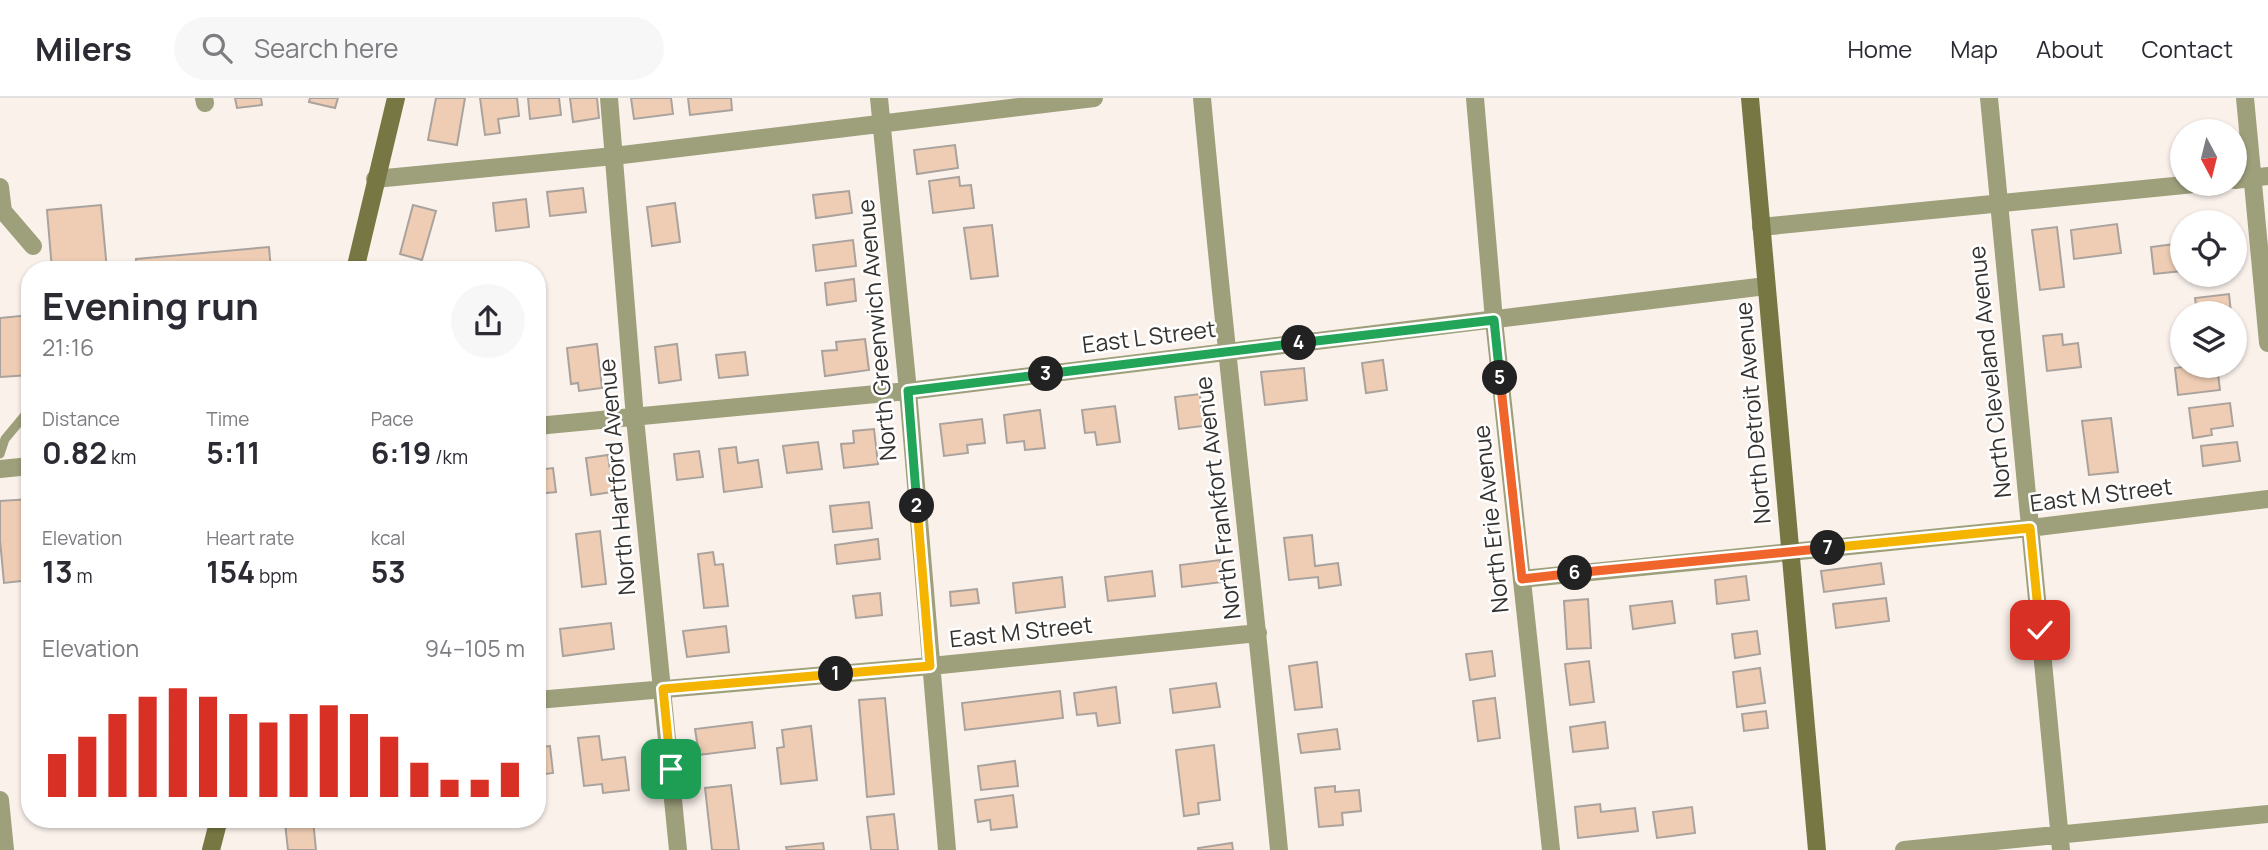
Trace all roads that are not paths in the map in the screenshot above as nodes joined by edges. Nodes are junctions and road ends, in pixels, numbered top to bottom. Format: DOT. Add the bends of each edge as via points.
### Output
graph roads {
  1 [pos="396,98"];
  2 [pos="609,98"];
  3 [pos="879,98"];
  4 [pos="1094,98"];
  5 [pos="1202,98"];
  6 [pos="1475,98"];
  7 [pos="1750,98"];
  8 [pos="1989,98"];
  9 [pos="2245,98"];
  10 [pos="881,123"];
  11 [pos="614,156"];
  12 [pos="2251,178"];
  13 [pos="375,179"];
  14 [pos="2170,186"];
  15 [pos="0,187"];
  16 [pos="1998,203"];
  17 [pos="1760,227"];
  18 [pos="33,247"];
  19 [pos="357,261"];
  20 [pos="1766,286"];
  21 [pos="1494,320"];
  22 [pos="2268,343"];
  23 [pos="1226,352"];
  24 [pos="908,391"];
  25 [pos="635,418"];
  26 [pos="21,420"];
  27 [pos="546,425"];
  28 [pos="0,454"];
  29 [pos="21,467"];
  30 [pos="0,469"];
  31 [pos="2268,499"];
  32 [pos="2030,528"];
  33 [pos="1790,552"];
  34 [pos="1522,579"];
  35 [pos="1258,633"];
  36 [pos="930,666"];
  37 [pos="663,689"];
  38 [pos="546,699"];
  39 [pos="0,800"];
  40 [pos="2268,814"];
  41 [pos="217,828"];
  42 [pos="2060,842"];
  43 [pos="5,850"];
  44 [pos="211,850"];
  45 [pos="678,850"];
  46 [pos="947,850"];
  47 [pos="1279,850"];
  48 [pos="1550,850"];
  49 [pos="1817,850"];
  50 [pos="1904,850"];
  1 -- 13 [label="street"];
  2 -- 11 [label="street, North Hartford Avenue"];
  3 -- 10 [label="street, North Greenwich Avenue"];
  4 -- 10 [label="street"];
  5 -- 23 [label="street, North Frankfort Avenue"];
  6 -- 21 [label="street, North Erie Avenue"];
  7 -- 17 [label="street, North Detroit Avenue"];
  8 -- 16 [label="street, North Cleveland Avenue"];
  9 -- 12 [label="street"];
  10 -- 11 [label="street"];
  10 -- 24 [label="street, North Greenwich Avenue"];
  11 -- 13 [label="street"];
  11 -- 25 [label="street, North Hartford Avenue"];
  12 -- 22 [label="street"];
  13 -- 19 [label="street"];
  14 -- 16 [label="street"];
  15 -- 18 [label="street" via="3,211"];
  16 -- 17 [label="street"];
  16 -- 32 [label="street, North Cleveland Avenue"];
  17 -- 20 [label="street, North Detroit Avenue"];
  20 -- 21 [label="street, East L Street"];
  20 -- 33 [label="street, North Detroit Avenue"];
  21 -- 23 [label="street, East L Street"];
  21 -- 34 [label="street, North Erie Avenue"];
  23 -- 24 [label="street, East L Street"];
  23 -- 35 [label="street, North Frankfort Avenue"];
  24 -- 25 [label="street, East L Street"];
  24 -- 36 [label="street, North Greenwich Avenue"];
  25 -- 27 [label="street, East L Street"];
  25 -- 37 [label="street, North Hartford Avenue"];
  26 -- 28 [label="lane" via="5,439"];
  29 -- 30 [label="street"];
  31 -- 32 [label="street, East M Street"];
  32 -- 33 [label="street, East M Street"];
  32 -- 42 [label="street, North Cleveland Avenue"];
  33 -- 34 [label="street, East M Street"];
  33 -- 49 [label="street, North Detroit Avenue"];
  34 -- 48 [label="street, North Erie Avenue"];
  35 -- 36 [label="street, East M Street"];
  35 -- 47 [label="street, North Frankfort Avenue"];
  36 -- 37 [label="street, East M Street"];
  36 -- 46 [label="street, North Greenwich Avenue"];
  37 -- 38 [label="street, East M Street"];
  37 -- 45 [label="street, North Hartford Avenue"];
  39 -- 43 [label="street"];
  40 -- 42 [label="street"];
  41 -- 44 [label="street"];
  42 -- 50 [label="street"];
}
